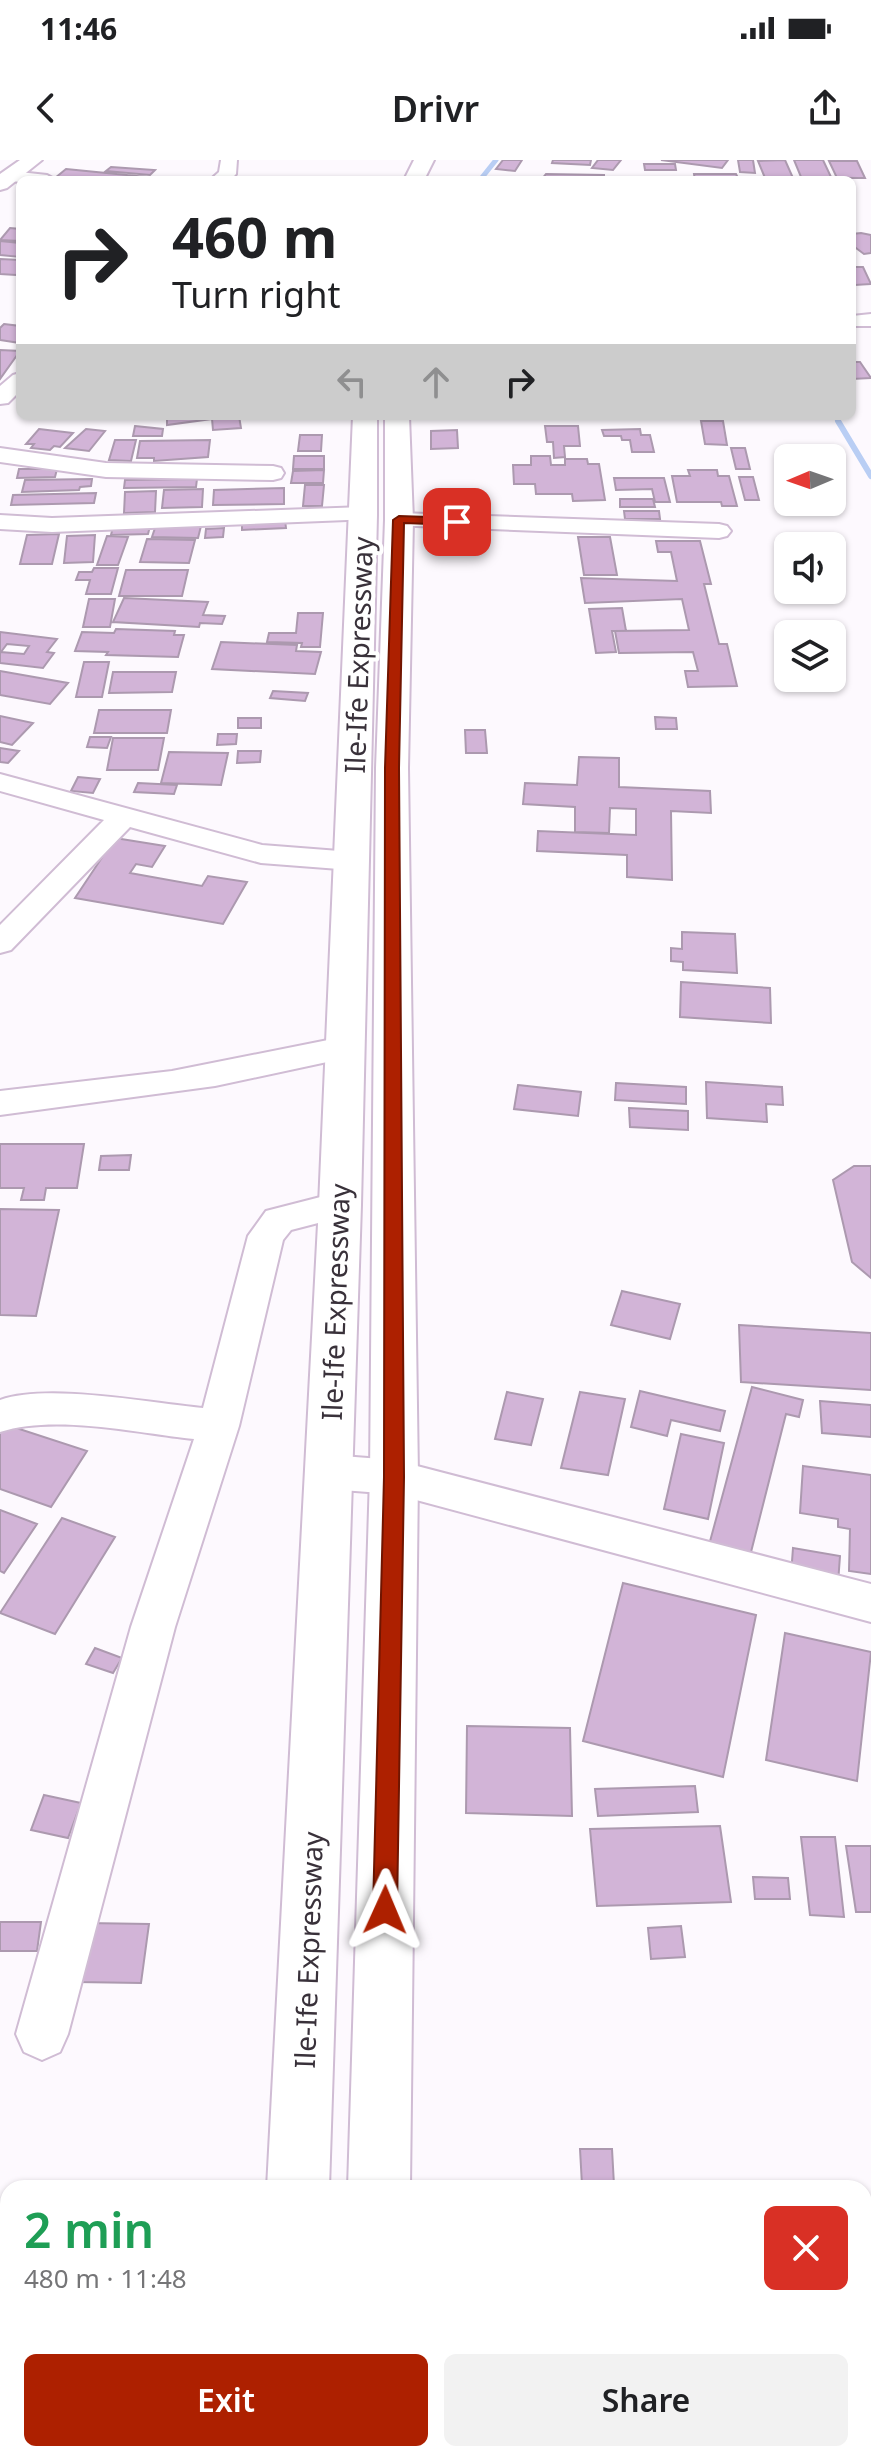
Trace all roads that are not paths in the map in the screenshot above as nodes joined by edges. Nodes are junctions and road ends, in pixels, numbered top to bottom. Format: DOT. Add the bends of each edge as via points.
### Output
graph roads {
  1 [pos="32,160"];
  2 [pos="5,180"];
  3 [pos="16,383"];
  4 [pos="0,398"];
  5 [pos="366,420"];
  6 [pos="396,420"];
  7 [pos="0,455"];
  8 [pos="273,473"];
  9 [pos="381,517"];
  10 [pos="0,522"];
  11 [pos="719,531"];
  12 [pos="376,727"];
  13 [pos="0,782"];
  14 [pos="123,817"];
  15 [pos="352,861"];
  16 [pos="0,943"];
  17 [pos="343,1048"];
  18 [pos="0,1103"];
  19 [pos="340,1205"];
  20 [pos="0,1416"];
  21 [pos="219,1426"];
  22 [pos="329,1472"];
  23 [pos="394,1477"];
  24 [pos="871,1603"];
  25 [pos="42,2034"];
  26 [pos="298,2180"];
  27 [pos="379,2180"];
  1 -- 2 [label="main road"];
  3 -- 4 [label="street"];
  5 -- 9 [label="main road, Ile-Ife Expressway"];
  6 -- 9 [label="main road, Ile-Ife Expressway"];
  7 -- 8 [label="street" via="106,470"];
  9 -- 10 [label="street"];
  9 -- 11 [label="street"];
  9 -- 12 [label="main road, Ile-Ife Expressway"];
  12 -- 15 [label="main road, Ile-Ife Expressway"];
  12 -- 23 [label="main road, Ile-Ife Expressway" via="392,768"];
  13 -- 14 [label="street"];
  14 -- 15 [label="street" via="261,854"];
  14 -- 16 [label="street"];
  15 -- 17 [label="main road, Ile-Ife Expressway"];
  17 -- 18 [label="street" via="272,1066"];
  17 -- 19 [label="main road, Ile-Ife Expressway"];
  19 -- 21 [label="street" via="279,1220 266,1236"];
  19 -- 22 [label="main road, Ile-Ife Expressway"];
  20 -- 21 [label="street" via="47,1408"];
  21 -- 25 [label="street" via="153,1627"];
  22 -- 23 [label="street"];
  22 -- 26 [label="main road, Ile-Ife Expressway"];
  23 -- 24 [label="street"];
  23 -- 27 [label="main road, Ile-Ife Expressway"];
}
